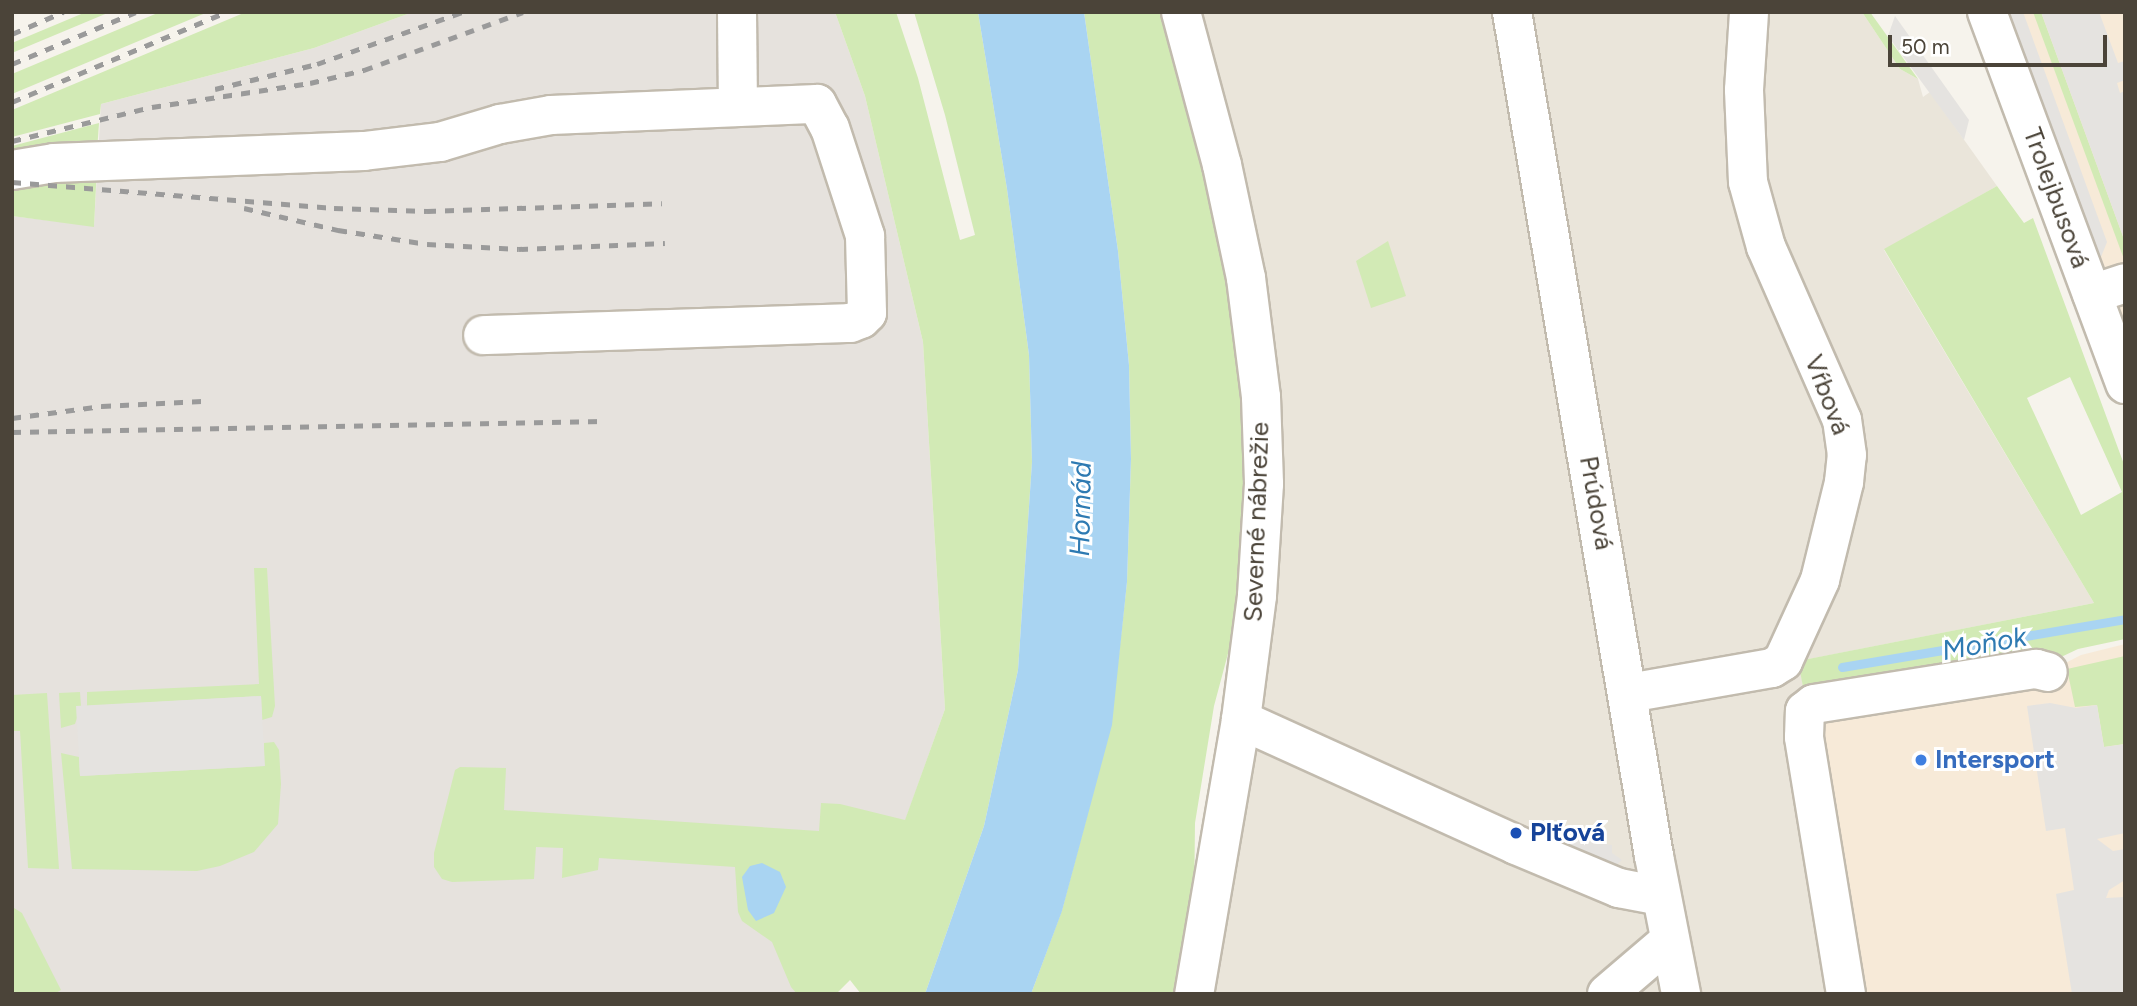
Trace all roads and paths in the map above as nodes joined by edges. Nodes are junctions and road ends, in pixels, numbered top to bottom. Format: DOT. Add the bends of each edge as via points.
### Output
graph roads {
  1 [pos="737,12"];
  2 [pos="1181,12"];
  3 [pos="1512,12"];
  4 [pos="1749,12"];
  5 [pos="1987,12"];
  6 [pos="738,107"];
  7 [pos="12,170"];
  8 [pos="2108,289"];
  9 [pos="483,335"];
  10 [pos="2125,384"];
  11 [pos="2048,672"];
  12 [pos="1629,693"];
  13 [pos="1241,720"];
  14 [pos="1661,896"];
  15 [pos="1669,941"];
  16 [pos="1194,994"];
  17 [pos="1607,994"];
  18 [pos="1681,994"];
  19 [pos="1846,994"];
  1 -- 6 [label="street"];
  2 -- 13 [label="street, Severné nábrežie" via="1222,164 1246,278 1261,397 1264,484 1257,596"];
  3 -- 12 [label="street, Prúdová"];
  4 -- 12 [label="street, Vŕbová" via="1744,90 1748,182 1766,247 1842,420 1847,455 1836,523 1820,580 1783,661 1772,668"];
  5 -- 8 [label="street, Trolejbusová"];
  6 -- 7 [label="street" via="551,115 440,142 365,151 97,160 33,164"];
  6 -- 9 [label="street" via="817,104 830,128 865,236 867,313 861,319 850,323"];
  8 -- 10 [label="street, Trolejbusová"];
  11 -- 19 [label="street" via="2036,669 1814,704 1805,711 1804,737"];
  12 -- 14 [label="street, Prúdová"];
  13 -- 14 [label="street" via="1527,850 1628,891"];
  13 -- 16 [label="street, Severné nábrežie"];
  14 -- 15 [label="street, Prúdová"];
  15 -- 17 [label="street"];
  15 -- 18 [label="street, Prúdová"];
}
